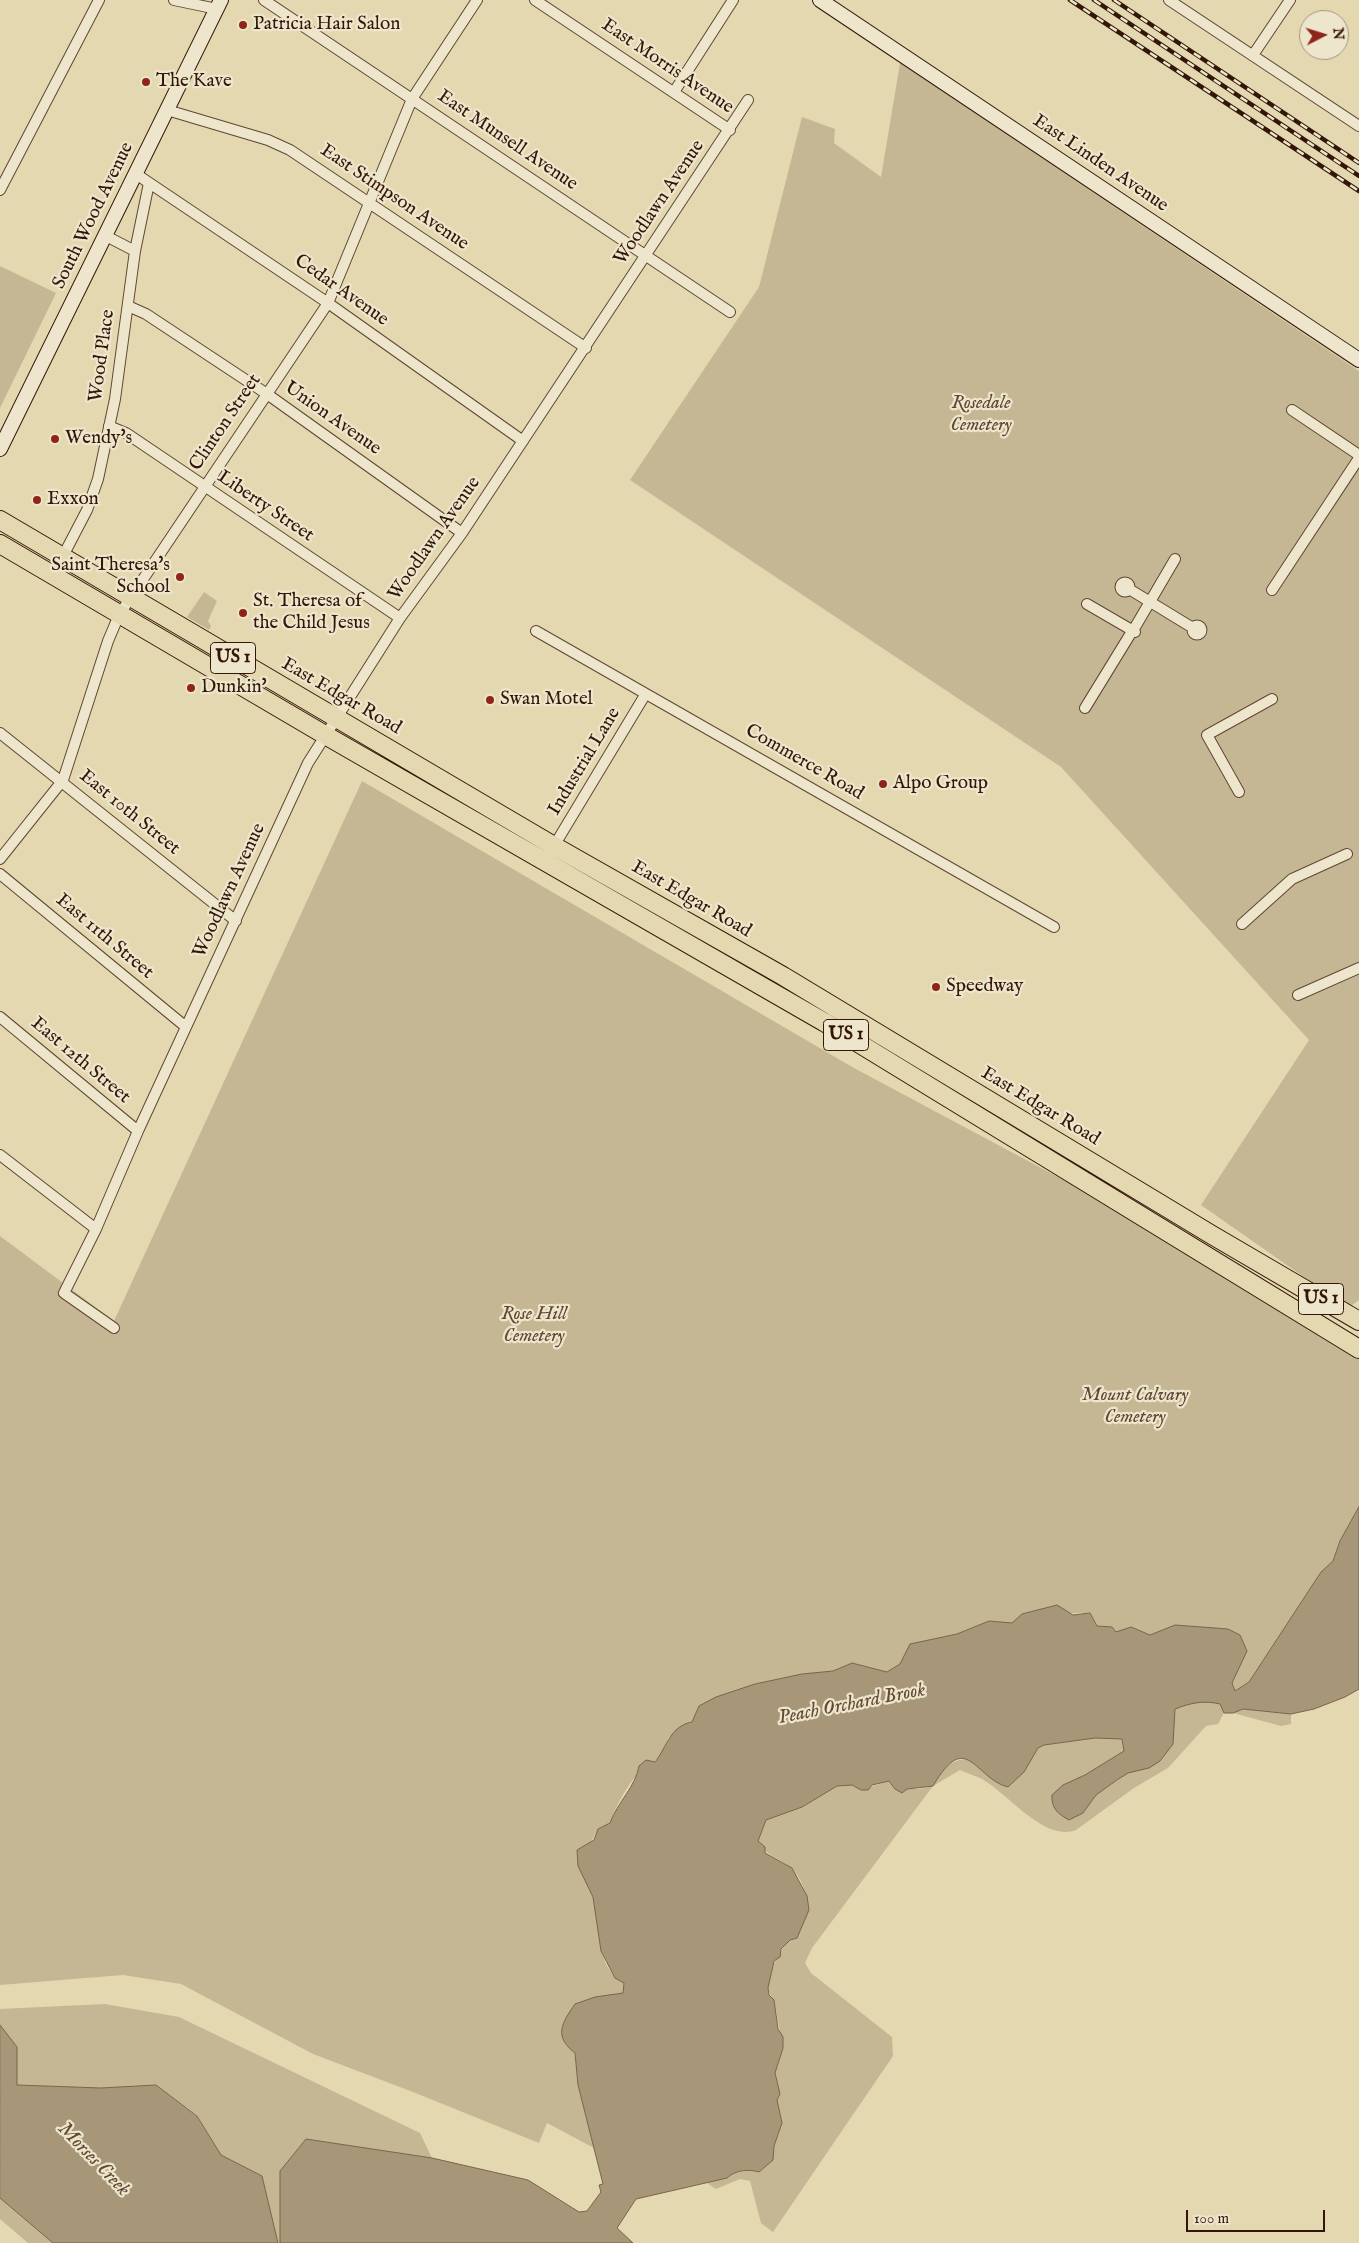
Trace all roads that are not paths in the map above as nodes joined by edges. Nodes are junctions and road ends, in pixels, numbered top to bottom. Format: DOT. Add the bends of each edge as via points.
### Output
graph roads {
  1 [pos="99,0"];
  2 [pos="174,0"];
  3 [pos="264,0"];
  4 [pos="477,0"];
  5 [pos="535,0"];
  6 [pos="734,0"];
  7 [pos="820,0"];
  8 [pos="1169,0"];
  9 [pos="1290,0"];
  10 [pos="219,5"];
  11 [pos="1253,55"];
  12 [pos="674,92"];
  13 [pos="412,99"];
  14 [pos="748,100"];
  15 [pos="167,110"];
  16 [pos="1359,126"];
  17 [pos="730,130"];
  18 [pos="136,174"];
  19 [pos="148,183"];
  20 [pos="0,190"];
  21 [pos="368,202"];
  22 [pos="106,236"];
  23 [pos="135,251"];
  24 [pos="646,256"];
  25 [pos="328,303"];
  26 [pos="128,306"];
  27 [pos="730,312"];
  28 [pos="586,348"];
  29 [pos="1359,360"];
  30 [pos="267,394"];
  31 [pos="1292,410"];
  32 [pos="109,426"];
  33 [pos="523,442"];
  34 [pos="0,449"];
  35 [pos="1359,457"];
  36 [pos="204,488"];
  37 [pos="0,520"];
  38 [pos="462,533"];
  39 [pos="0,544"];
  40 [pos="63,556"];
  41 [pos="1175,559"];
  42 [pos="1129,589"];
  43 [pos="1272,590"];
  44 [pos="130,598"];
  45 [pos="1150,602"];
  46 [pos="1088,604"];
  47 [pos="119,615"];
  48 [pos="400,618"];
  49 [pos="1193,628"];
  50 [pos="1132,630"];
  51 [pos="536,631"];
  52 [pos="645,695"];
  53 [pos="1272,699"];
  54 [pos="1085,708"];
  55 [pos="336,718"];
  56 [pos="0,732"];
  57 [pos="325,735"];
  58 [pos="62,782"];
  59 [pos="1239,792"];
  60 [pos="554,846"];
  61 [pos="1347,854"];
  62 [pos="0,860"];
  63 [pos="0,874"];
  64 [pos="236,921"];
  65 [pos="1242,924"];
  66 [pos="1054,927"];
  67 [pos="1359,968"];
  68 [pos="1298,995"];
  69 [pos="0,1017"];
  70 [pos="186,1027"];
  71 [pos="138,1131"];
  72 [pos="0,1155"];
  73 [pos="96,1229"];
  74 [pos="1358,1322"];
  75 [pos="114,1328"];
  76 [pos="1359,1349"];
  1 -- 20 [label="street"];
  2 -- 10 [label="street"];
  3 -- 13 [label="street, East Munsell Avenue"];
  4 -- 13 [label="street, Clinton Street"];
  5 -- 12 [label="street, East Morris Avenue"];
  6 -- 12 [label="street"];
  7 -- 29 [label="street, East Linden Avenue"];
  8 -- 11 [label="street"];
  9 -- 11 [label="street"];
  10 -- 15 [label="street, South Wood Avenue"];
  11 -- 16 [label="street"];
  12 -- 17 [label="street, East Morris Avenue"];
  13 -- 21 [label="street, Clinton Street"];
  13 -- 24 [label="street, East Munsell Avenue"];
  14 -- 17 [label="street, Woodlawn Avenue"];
  15 -- 18 [label="street, South Wood Avenue"];
  15 -- 21 [label="street, East Stimpson Avenue" via="268,140 290,150"];
  17 -- 24 [label="street, Woodlawn Avenue"];
  18 -- 19 [label="street, Cedar Avenue"];
  18 -- 22 [label="street, South Wood Avenue"];
  19 -- 23 [label="street, Wood Place"];
  19 -- 25 [label="street, Cedar Avenue"];
  21 -- 25 [label="street, Clinton Street"];
  21 -- 28 [label="street, East Stimpson Avenue"];
  22 -- 23 [label="street"];
  22 -- 34 [label="street, South Wood Avenue"];
  23 -- 26 [label="street, Wood Place"];
  24 -- 27 [label="street, East Munsell Avenue"];
  24 -- 28 [label="street, Woodlawn Avenue"];
  25 -- 30 [label="street, Clinton Street"];
  25 -- 33 [label="street, Cedar Avenue"];
  26 -- 30 [label="street, Union Avenue" via="146,314"];
  26 -- 32 [label="street, Wood Place"];
  28 -- 33 [label="street, Woodlawn Avenue"];
  30 -- 36 [label="street, Clinton Street"];
  30 -- 38 [label="street, Union Avenue"];
  31 -- 35 [label="street"];
  32 -- 36 [label="street, Liberty Street" via="126,433"];
  32 -- 40 [label="street, Wood Place" via="96,487"];
  33 -- 38 [label="street, Woodlawn Avenue"];
  35 -- 43 [label="street"];
  36 -- 44 [label="street, Clinton Street"];
  36 -- 48 [label="street, Liberty Street"];
  37 -- 40 [label="highway, East Edgar Road / US 1"];
  38 -- 48 [label="street, Woodlawn Avenue"];
  39 -- 47 [label="highway, US 1"];
  40 -- 44 [label="highway, East Edgar Road / US 1"];
  41 -- 45 [label="street"];
  42 -- 45 [label="street"];
  44 -- 47 [label="street, Clinton Street"];
  44 -- 55 [label="highway, East Edgar Road / US 1"];
  45 -- 49 [label="street"];
  45 -- 50 [label="street"];
  46 -- 50 [label="street"];
  47 -- 57 [label="highway, East Edgar Road / US 1"];
  47 -- 58 [label="street, Clinton Street"];
  48 -- 55 [label="street, Woodlawn Avenue"];
  50 -- 54 [label="street"];
  51 -- 52 [label="street, Commerce Road"];
  52 -- 60 [label="street, Industrial Lane"];
  52 -- 66 [label="street, Commerce Road" via="758,756"];
  53 -- 59 [label="street" via="1207,735"];
  55 -- 57 [label="street, Woodlawn Avenue"];
  55 -- 60 [label="highway, East Edgar Road / US 1"];
  56 -- 58 [label="street, East 10th Street"];
  57 -- 64 [label="street, Woodlawn Avenue" via="308,762"];
  57 -- 76 [label="highway, East Edgar Road / US 1" via="824,1022"];
  58 -- 62 [label="street, Clinton Street"];
  58 -- 64 [label="street, East 10th Street"];
  60 -- 74 [label="highway, East Edgar Road / US 1" via="783,976 1283,1277 1338,1322"];
  61 -- 65 [label="street" via="1292,879"];
  63 -- 70 [label="street, East 11th Street"];
  64 -- 70 [label="street, Woodlawn Avenue"];
  67 -- 68 [label="street"];
  69 -- 71 [label="street, East 12th Street"];
  70 -- 71 [label="street, Woodlawn Avenue"];
  71 -- 73 [label="street, Woodlawn Avenue"];
  72 -- 73 [label="street"];
  73 -- 75 [label="street, Woodlawn Avenue" via="64,1293"];
}
